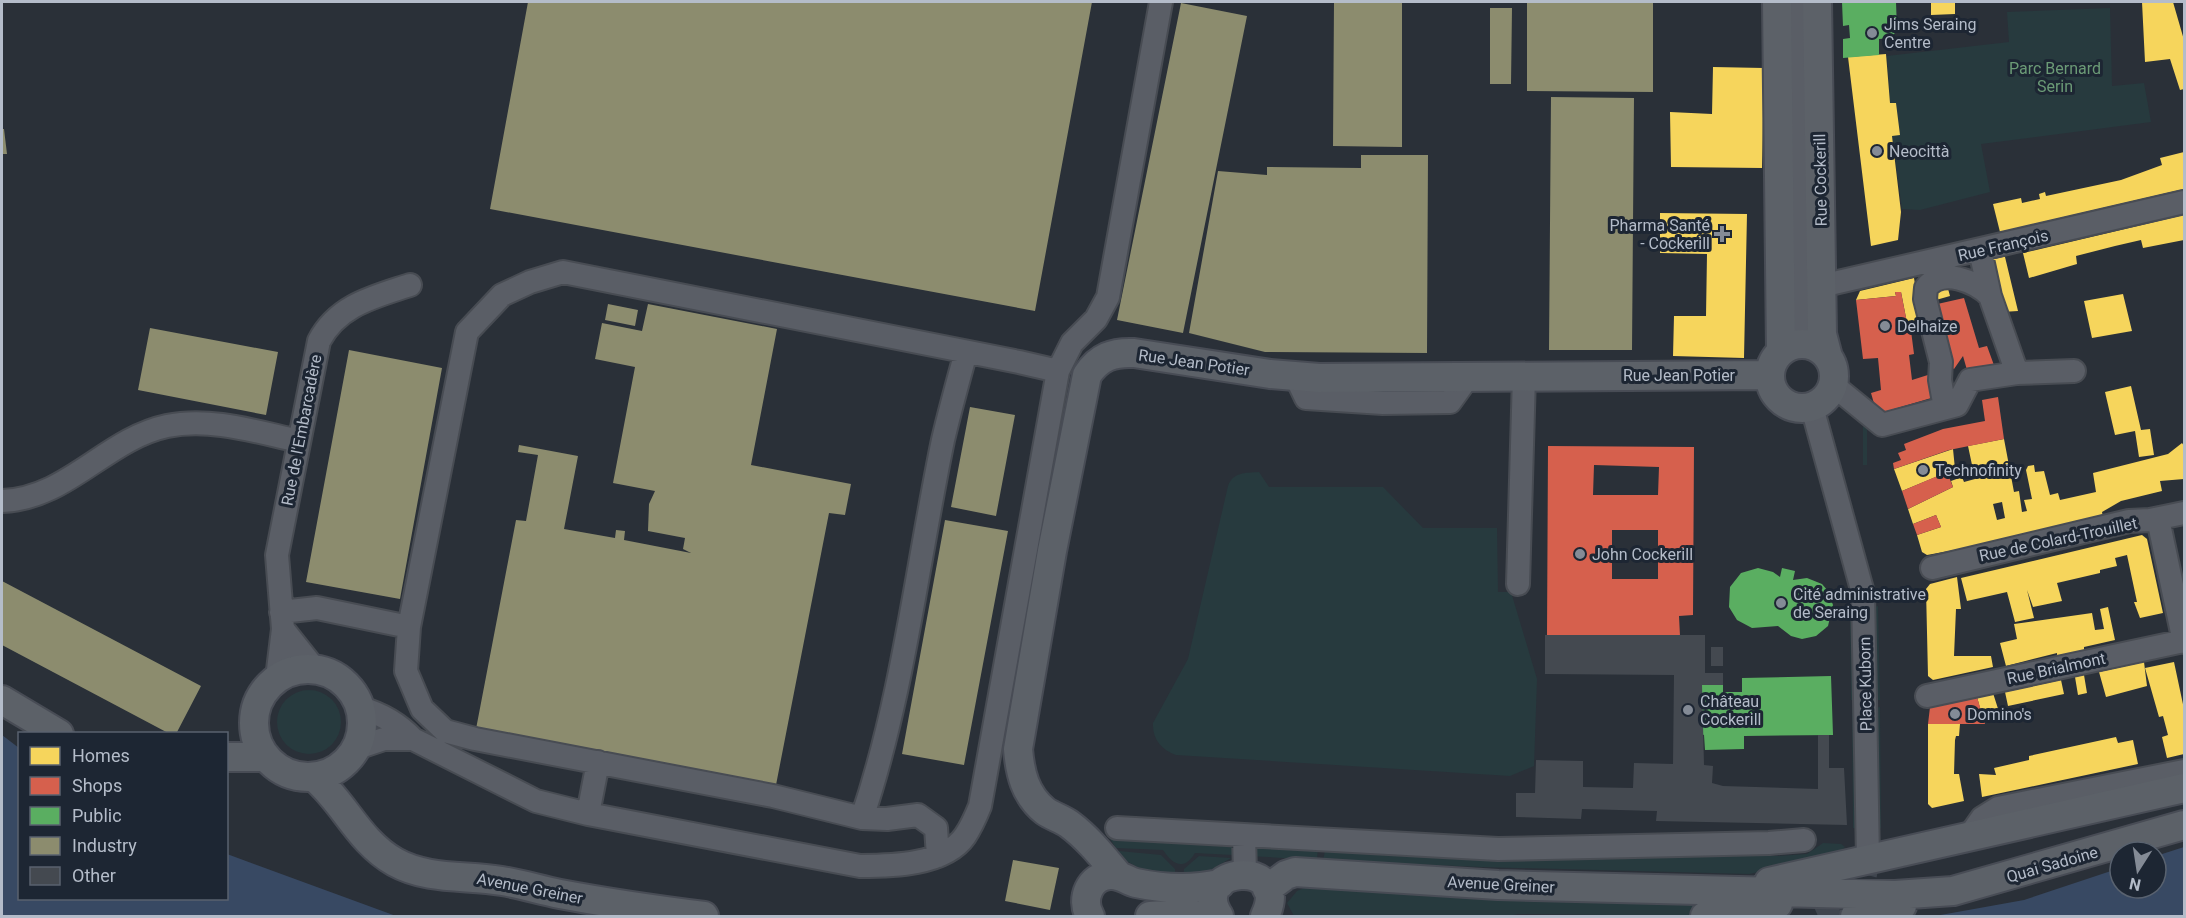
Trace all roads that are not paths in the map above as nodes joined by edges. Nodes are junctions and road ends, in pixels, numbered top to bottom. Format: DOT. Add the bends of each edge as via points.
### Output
graph roads {
  1 [pos="1161,2"];
  2 [pos="1777,2"];
  3 [pos="1797,2"];
  4 [pos="1818,2"];
  5 [pos="2184,202"];
  6 [pos="1980,250"];
  7 [pos="410,285"];
  8 [pos="1821,286"];
  9 [pos="1990,296"];
  10 [pos="966,352"];
  11 [pos="1784,357"];
  12 [pos="1828,357"];
  13 [pos="1058,371"];
  14 [pos="2074,371"];
  15 [pos="2017,373"];
  16 [pos="1524,376"];
  17 [pos="1833,385"];
  18 [pos="1812,407"];
  19 [pos="1945,408"];
  20 [pos="299,441"];
  21 [pos="2,501"];
  22 [pos="2184,513"];
  23 [pos="2158,519"];
  24 [pos="1932,568"];
  25 [pos="2178,577"];
  26 [pos="1518,584"];
  27 [pos="282,621"];
  28 [pos="409,627"];
  29 [pos="2184,641"];
  30 [pos="314,668"];
  31 [pos="277,678"];
  32 [pos="1928,696"];
  33 [pos="2,700"];
  34 [pos="361,708"];
  35 [pos="254,728"];
  36 [pos="56,732"];
  37 [pos="413,739"];
  38 [pos="228,754"];
  39 [pos="352,755"];
  40 [pos="228,756"];
  41 [pos="266,757"];
  42 [pos="598,762"];
  43 [pos="2184,771"];
  44 [pos="314,777"];
  45 [pos="2184,788"];
  46 [pos="345,809"];
  47 [pos="588,814"];
  48 [pos="862,818"];
  49 [pos="2184,825"];
  50 [pos="1117,828"];
  51 [pos="1244,835"];
  52 [pos="1970,835"];
  53 [pos="1082,837"];
  54 [pos="1804,840"];
  55 [pos="938,856"];
  56 [pos="1868,859"];
  57 [pos="1125,879"];
  58 [pos="1741,890"];
  59 [pos="1249,891"];
  60 [pos="1953,891"];
  61 [pos="1815,893"];
  62 [pos="1083,907"];
  63 [pos="704,916"];
  64 [pos="1136,916"];
  65 [pos="1150,916"];
  66 [pos="1201,916"];
  67 [pos="1219,916"];
  68 [pos="1705,916"];
  69 [pos="1855,916"];
  1 -- 13 [label="street" via="1108,297 1096,319 1072,343"];
  2 -- 11 [label="main road"];
  3 -- 11 [label="street, Rue Cockerill"];
  4 -- 8 [label="main road, Rue Cockerill"];
  5 -- 6 [label="street, Rue François"];
  6 -- 8 [label="street, Rue François"];
  6 -- 9 [label="street"];
  7 -- 20 [label="street, Rue de l'Embarcadère" via="356,304 326,328 315,356"];
  8 -- 12 [label="main road, Rue Cockerill" via="1822,334"];
  9 -- 15 [label="street"];
  9 -- 19 [label="street" via="1975,284 1958,279 1939,279 1926,288 1941,362"];
  10 -- 13 [label="street"];
  10 -- 28 [label="street" via="563,272 502,295 467,332"];
  10 -- 48 [label="street" via="944,438 896,694"];
  11 -- 12 [label="main road" via="1813,346"];
  11 -- 16 [label="main road, Rue Jean Potier"];
  11 -- 18 [label="main road" via="1771,387 1788,406"];
  12 -- 17 [label="main road"];
  13 -- 55 [label="street" via="980,806 964,837"];
  14 -- 15 [label="street"];
  15 -- 19 [label="street" via="1970,380 1957,405"];
  16 -- 26 [label="street"];
  16 -- 53 [label="main road, Rue Jean Potier" via="1296,377 1119,352 1104,357 1087,375 1018,749 1020,774 1032,799"];
  17 -- 18 [label="main road" via="1822,402"];
  17 -- 19 [label="street" via="1882,425"];
  18 -- 56 [label="street, Place Kuborn" via="1863,593"];
  20 -- 21 [label="street" via="208,423 167,426 126,443 47,492"];
  20 -- 27 [label="street, Rue de l'Embarcadère" via="278,555"];
  22 -- 23 [label="street, Rue de Colard-Trouillet"];
  23 -- 24 [label="street, Rue de Colard-Trouillet" via="2129,521"];
  23 -- 25 [label="street"];
  25 -- 29 [label="street"];
  27 -- 28 [label="street" via="317,608"];
  27 -- 30 [label="street"];
  27 -- 31 [label="street, Rue de l'Embarcadère"];
  28 -- 42 [label="street" via="405,671 422,709 445,731"];
  29 -- 32 [label="street, Rue Brialmont"];
  30 -- 31 [label="main road" via="295,670"];
  30 -- 34 [label="main road" via="344,681"];
  31 -- 35 [label="main road" via="263,691 255,709"];
  33 -- 36 [label="main road"];
  34 -- 37 [label="street" via="380,713"];
  34 -- 39 [label="main road" via="362,735"];
  35 -- 38 [label="main road"];
  35 -- 41 [label="main road"];
  37 -- 39 [label="street" via="384,739"];
  37 -- 47 [label="street" via="536,801"];
  39 -- 44 [label="main road" via="326,775"];
  39 -- 46 [label="main road"];
  40 -- 41 [label="main road"];
  41 -- 44 [label="main road" via="287,773"];
  42 -- 47 [label="street"];
  42 -- 48 [label="street" via="773,796"];
  43 -- 52 [label="street" via="1998,808 1982,818"];
  44 -- 46 [label="main road, Avenue Greiner"];
  45 -- 52 [label="main road"];
  46 -- 63 [label="main road, Avenue Greiner" via="371,846 413,869"];
  47 -- 55 [label="street" via="860,866 901,866"];
  48 -- 55 [label="street" via="918,815 936,828"];
  49 -- 60 [label="main road, Quai Sadoine"];
  50 -- 51 [label="street"];
  51 -- 54 [label="street" via="1498,849"];
  51 -- 59 [label="street"];
  52 -- 56 [label="main road"];
  53 -- 57 [label="main road, Rue Jean Potier"];
  53 -- 62 [label="main road"];
  56 -- 58 [label="main road, Avenue Greiner"];
  56 -- 61 [label="main road"];
  57 -- 59 [label="main road" via="1157,887"];
  57 -- 62 [label="main road" via="1101,877"];
  57 -- 64 [label="main road" via="1140,896"];
  58 -- 59 [label="main road, Avenue Greiner" via="1509,885 1295,872"];
  58 -- 61 [label="main road, Avenue Greiner"];
  59 -- 67 [label="main road" via="1214,903"];
  60 -- 61 [label="main road, Avenue Greiner" via="1895,895"];
  60 -- 69 [label="main road" via="1938,899"];
  61 -- 68 [label="main road"];
  65 -- 66 [label="main road"];
}
